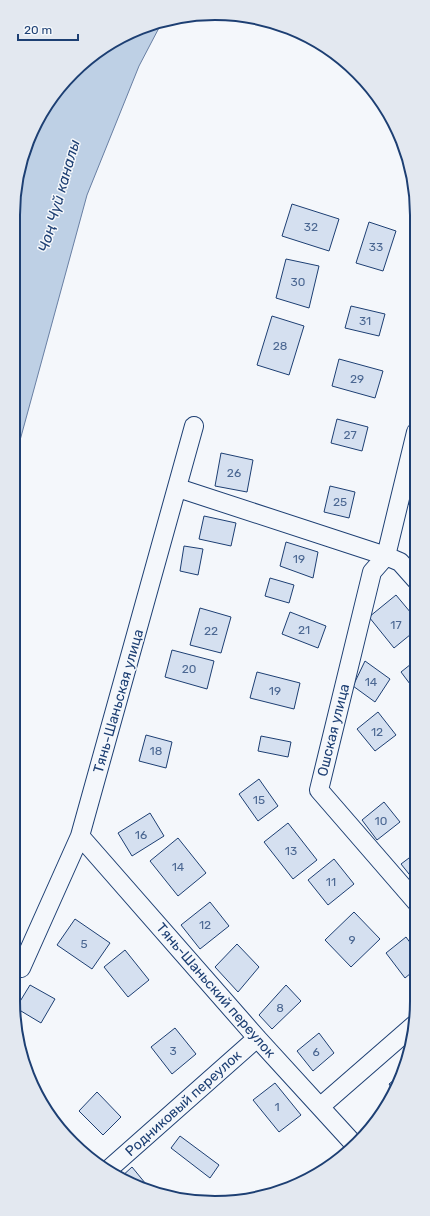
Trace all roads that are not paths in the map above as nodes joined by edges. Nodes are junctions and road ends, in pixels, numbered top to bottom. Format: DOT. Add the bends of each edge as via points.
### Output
graph roads {
  1 [pos="194,426"];
  2 [pos="410,457"];
  3 [pos="178,488"];
  4 [pos="386,556"];
  5 [pos="410,573"];
  6 [pos="80,836"];
  7 [pos="410,895"];
  8 [pos="21,968"];
  9 [pos="407,1031"];
  10 [pos="257,1038"];
  11 [pos="321,1106"];
  12 [pos="351,1141"];
  13 [pos="112,1166"];
  1 -- 3 [label="street, Тянь-Шаньская улица"];
  2 -- 4 [label="street"];
  3 -- 4 [label="street"];
  3 -- 6 [label="street, Тянь-Шаньская улица"];
  4 -- 5 [label="street" via="400,562"];
  4 -- 7 [label="street, Ошская улица" via="372,572 318,790"];
  6 -- 8 [label="street, Тянь-Шаньская улица"];
  6 -- 10 [label="street, Тянь-Шаньский переулок"];
  9 -- 11 [label="street"];
  10 -- 11 [label="street, Тянь-Шаньский переулок"];
  10 -- 13 [label="street, Родниковый переулок"];
  11 -- 12 [label="street, Тянь-Шаньский переулок"];
}
